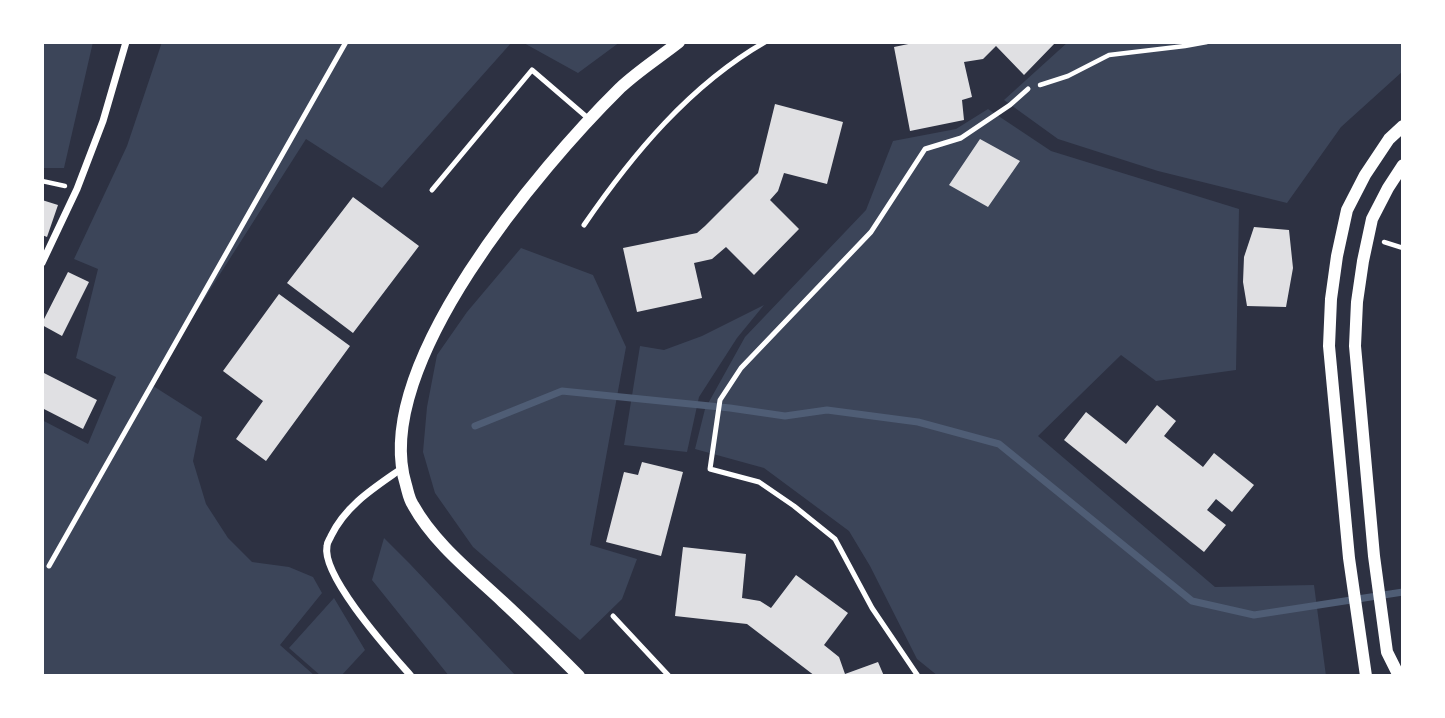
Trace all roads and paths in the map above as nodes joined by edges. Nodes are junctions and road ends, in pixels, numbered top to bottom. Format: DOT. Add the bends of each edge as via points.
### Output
graph roads {
  1 [pos="126,42"];
  2 [pos="346,42"];
  3 [pos="679,42"];
  4 [pos="765,42"];
  5 [pos="1207,42"];
  6 [pos="1028,89"];
  7 [pos="590,120"];
  8 [pos="1403,126"];
  9 [pos="1403,165"];
  10 [pos="42,181"];
  11 [pos="77,189"];
  12 [pos="432,190"];
  13 [pos="584,225"];
  14 [pos="42,262"];
  15 [pos="401,469"];
  16 [pos="50,566"];
  17 [pos="613,616"];
  18 [pos="411,676"];
  19 [pos="579,676"];
  20 [pos="669,676"];
  21 [pos="918,676"];
  22 [pos="1366,676"];
  23 [pos="1399,676"];
  1 -- 11 [label="street"];
  2 -- 16 [label="lane"];
  3 -- 7 [label="street" via="622,86"];
  4 -- 13 [label="lane" via="720,71 677,110"];
  5 -- 6 [label="path" via="1109,55"];
  6 -- 21 [label="lane" via="961,138 925,149 871,232 741,368 720,400 709,469 759,482 835,539 872,608"];
  7 -- 12 [label="lane" via="532,70"];
  7 -- 15 [label="street" via="496,232 427,347 401,431"];
  8 -- 22 [label="street" via="1389,139 1347,210 1331,299 1329,346 1346,532"];
  9 -- 23 [label="street" via="1372,219 1359,288 1355,346 1387,652"];
  10 -- 11 [label="path"];
  11 -- 14 [label="street"];
  15 -- 18 [label="street" via="358,498 326,547 344,593"];
  15 -- 19 [label="street" via="411,503 433,534"];
  17 -- 20 [label="lane"];
}
